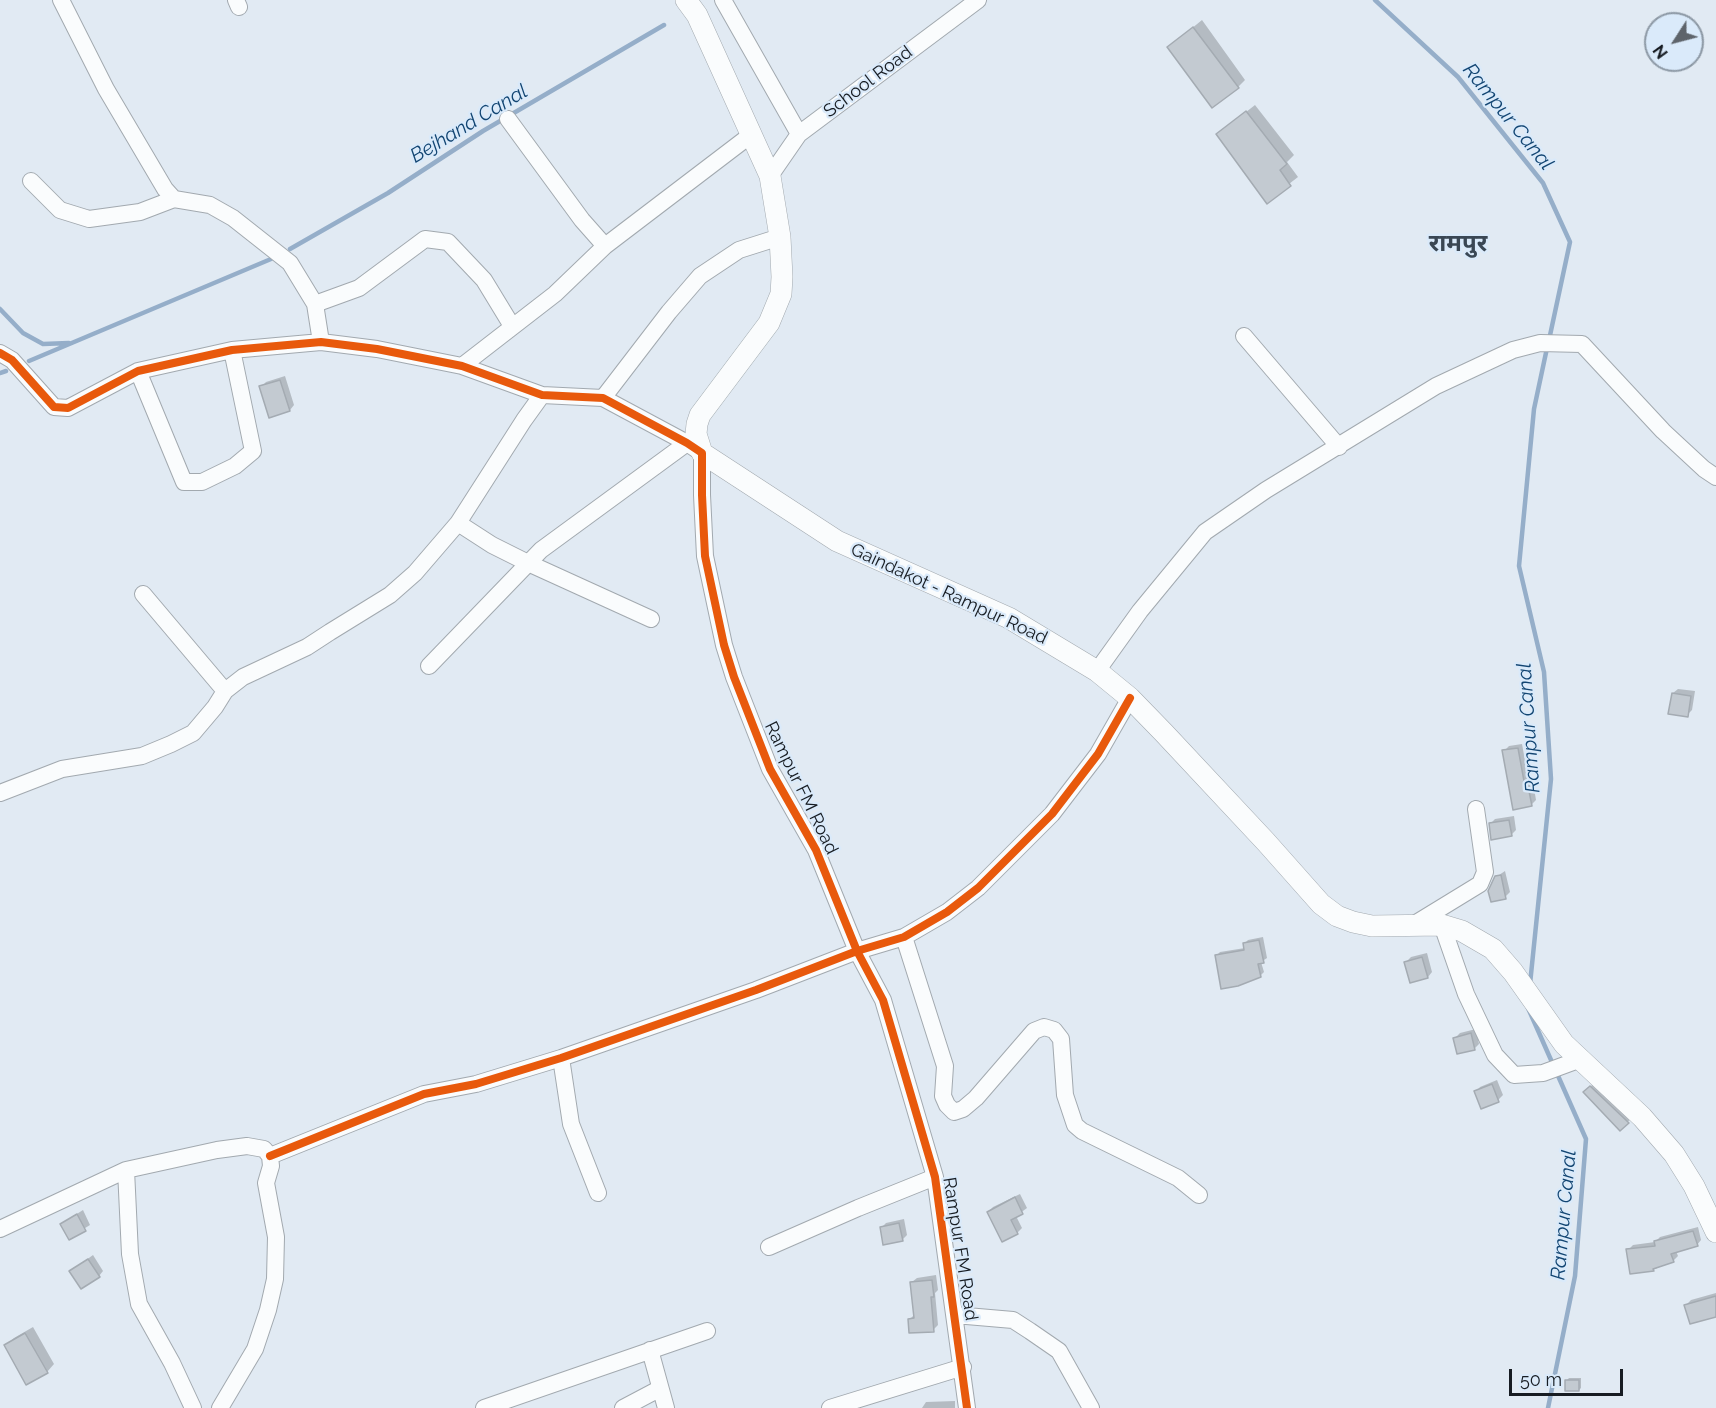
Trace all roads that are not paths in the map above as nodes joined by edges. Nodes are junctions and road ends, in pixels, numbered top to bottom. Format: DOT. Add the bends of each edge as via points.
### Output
graph roads {
  1 [pos="61,0"];
  2 [pos="686,0"];
  3 [pos="723,0"];
  4 [pos="978,0"];
  5 [pos="508,119"];
  6 [pos="752,134"];
  7 [pos="799,134"];
  8 [pos="771,176"];
  9 [pos="31,181"];
  10 [pos="174,199"];
  11 [pos="780,237"];
  12 [pos="605,246"];
  13 [pos="315,304"];
  14 [pos="512,326"];
  15 [pos="1245,336"];
  16 [pos="321,342"];
  17 [pos="232,350"];
  18 [pos="0,353"];
  19 [pos="462,366"];
  20 [pos="138,371"];
  21 [pos="542,395"];
  22 [pos="603,398"];
  23 [pos="1339,447"];
  24 [pos="695,448"];
  25 [pos="1716,477"];
  26 [pos="458,523"];
  27 [pos="528,563"];
  28 [pos="143,594"];
  29 [pos="651,619"];
  30 [pos="429,666"];
  31 [pos="1097,671"];
  32 [pos="225,691"];
  33 [pos="1130,698"];
  34 [pos="0,794"];
  35 [pos="1476,809"];
  36 [pos="1413,925"];
  37 [pos="1442,925"];
  38 [pos="904,937"];
  39 [pos="857,951"];
  40 [pos="561,1058"];
  41 [pos="1581,1059"];
  42 [pos="270,1156"];
  43 [pos="126,1170"];
  44 [pos="935,1177"];
  45 [pos="598,1193"];
  46 [pos="1199,1195"];
  47 [pos="1714,1223"];
  48 [pos="0,1229"];
  49 [pos="769,1247"];
  50 [pos="955,1315"];
  51 [pos="707,1331"];
  52 [pos="650,1350"];
  53 [pos="963,1367"];
  54 [pos="659,1389"];
  55 [pos="193,1408"];
  56 [pos="220,1408"];
  57 [pos="484,1408"];
  58 [pos="623,1408"];
  59 [pos="666,1408"];
  60 [pos="830,1408"];
  61 [pos="967,1408"];
  62 [pos="1091,1408"];
  1 -- 10 [label="street" via="106,89"];
  2 -- 6 [label="main road" via="697,15"];
  3 -- 7 [label="street"];
  4 -- 7 [label="street, School Road"];
  5 -- 12 [label="street"];
  6 -- 8 [label="main road"];
  6 -- 12 [label="street"];
  7 -- 8 [label="street, School Road"];
  8 -- 11 [label="main road"];
  9 -- 10 [label="street" via="60,210 89,219 140,212"];
  10 -- 13 [label="street" via="210,205 233,218 290,263"];
  11 -- 22 [label="street" via="739,250 700,276"];
  11 -- 24 [label="main road" via="782,277 776,309 700,415"];
  12 -- 14 [label="street" via="555,294"];
  13 -- 14 [label="street" via="358,288 425,239 448,242 484,280"];
  13 -- 16 [label="street"];
  14 -- 19 [label="street"];
  15 -- 23 [label="street"];
  16 -- 17 [label="street"];
  16 -- 19 [label="street"];
  17 -- 20 [label="street"];
  17 -- 20 [label="street" via="253,451 235,466 202,482 184,482"];
  18 -- 20 [label="street" via="12,360 54,407 68,408"];
  19 -- 21 [label="street"];
  21 -- 22 [label="street"];
  21 -- 26 [label="street"];
  22 -- 24 [label="street"];
  23 -- 25 [label="street" via="1436,386 1513,350 1540,343 1582,344 1663,431"];
  23 -- 31 [label="street" via="1205,532"];
  24 -- 27 [label="street" via="541,550"];
  24 -- 31 [label="main road, Gaindakot - Rampur Road" via="837,541 1009,618"];
  24 -- 39 [label="street, Rampur FM Road" via="705,556 734,677 770,769 816,850"];
  26 -- 27 [label="street"];
  26 -- 32 [label="street" via="390,595 307,647 243,677"];
  27 -- 29 [label="street"];
  27 -- 30 [label="street"];
  28 -- 32 [label="street"];
  31 -- 33 [label="main road, Gaindakot - Rampur Road"];
  32 -- 34 [label="street" via="193,733 171,744 142,756 62,769"];
  33 -- 36 [label="main road, Gaindakot - Rampur Road" via="1321,904 1353,922 1372,926"];
  33 -- 38 [label="street" via="1098,754 1052,814 978,888"];
  35 -- 36 [label="street" via="1485,872 1480,884"];
  36 -- 37 [label="main road, Gaindakot - Rampur Road"];
  37 -- 41 [label="main road, Gaindakot - Rampur Road" via="1462,931 1493,949 1564,1044"];
  37 -- 41 [label="street" via="1466,994 1495,1055 1514,1075 1543,1073"];
  38 -- 39 [label="street"];
  38 -- 46 [label="street" via="945,1066 944,1096 954,1112 976,1098 1034,1031 1044,1027 1054,1030 1061,1039 1065,1095 1075,1125 1178,1178"];
  39 -- 40 [label="street"];
  39 -- 44 [label="street, Rampur FM Road" via="883,1000"];
  40 -- 42 [label="street" via="476,1084 424,1094"];
  40 -- 45 [label="street" via="571,1124"];
  41 -- 47 [label="main road, Gaindakot - Rampur Road" via="1642,1117 1674,1154"];
  42 -- 43 [label="street" via="264,1149 247,1146"];
  42 -- 56 [label="street" via="266,1183 276,1237 275,1280 255,1349"];
  43 -- 48 [label="street"];
  43 -- 55 [label="street" via="130,1254 139,1304"];
  44 -- 49 [label="street"];
  44 -- 50 [label="street, Rampur FM Road"];
  50 -- 53 [label="street, Rampur FM Road"];
  50 -- 62 [label="street" via="1013,1320 1030,1331 1059,1351"];
  51 -- 52 [label="street"];
  52 -- 54 [label="street"];
  52 -- 57 [label="street"];
  53 -- 60 [label="street"];
  53 -- 61 [label="street, Rampur FM Road"];
  54 -- 58 [label="street"];
  54 -- 59 [label="street"];
}
